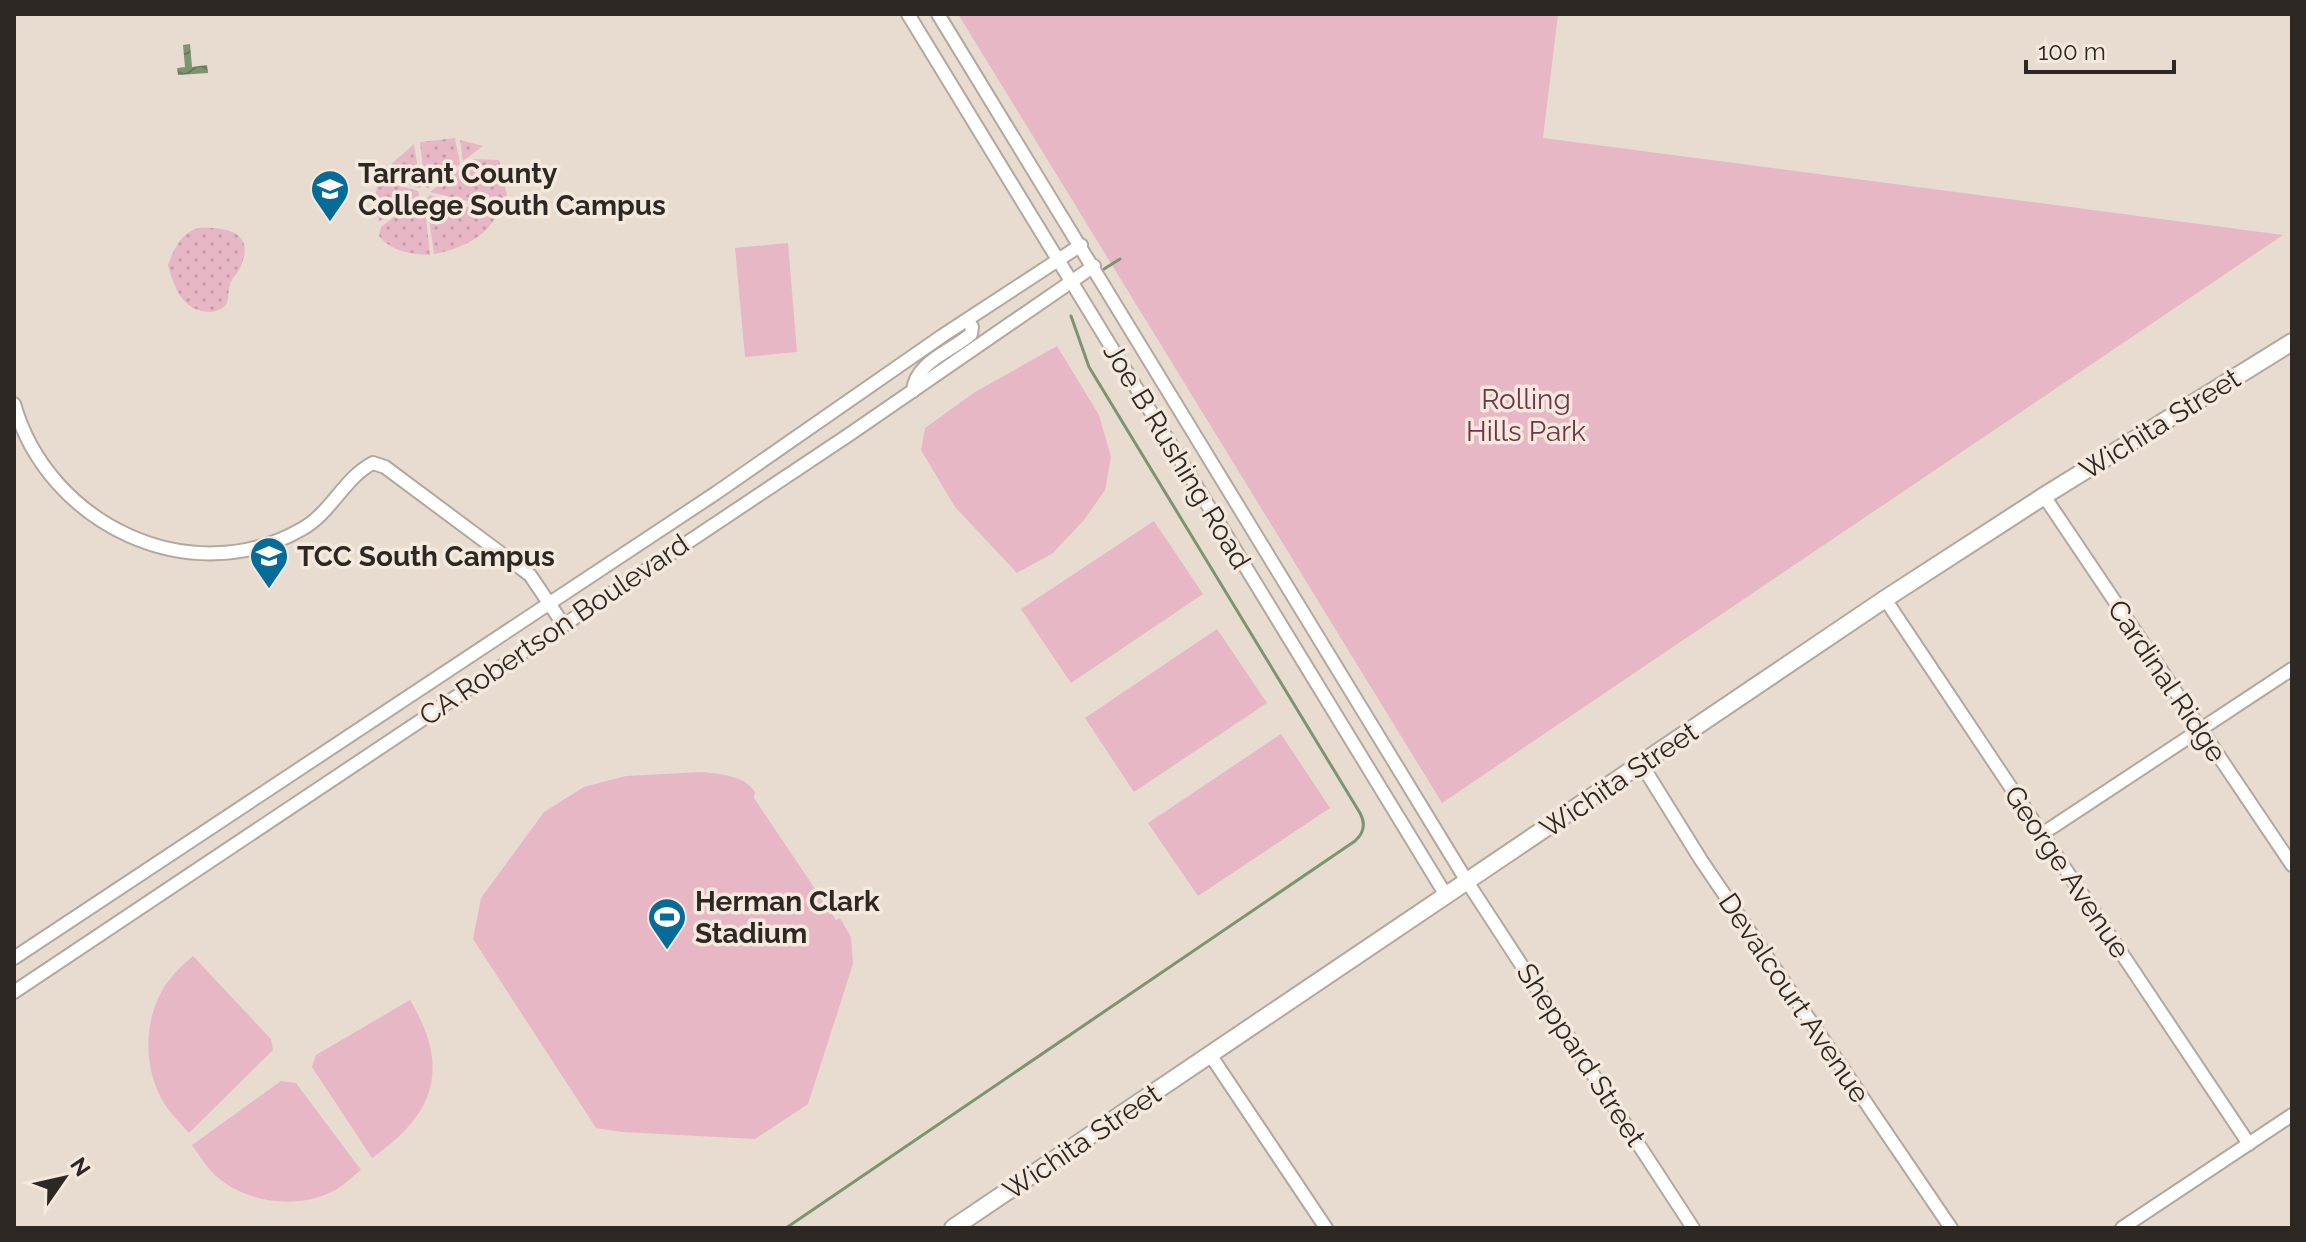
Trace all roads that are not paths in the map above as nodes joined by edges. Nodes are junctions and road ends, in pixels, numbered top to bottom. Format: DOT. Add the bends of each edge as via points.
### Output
graph roads {
  1 [pos="908,14"];
  2 [pos="938,14"];
  3 [pos="1081,245"];
  4 [pos="1058,260"];
  5 [pos="1094,266"];
  6 [pos="1070,282"];
  7 [pos="967,320"];
  8 [pos="2292,342"];
  9 [pos="913,391"];
  10 [pos="14,404"];
  11 [pos="834,411"];
  12 [pos="850,434"];
  13 [pos="716,493"];
  14 [pos="2044,496"];
  15 [pos="729,512"];
  16 [pos="1885,599"];
  17 [pos="549,602"];
  18 [pos="563,624"];
  19 [pos="2292,669"];
  20 [pos="2200,729"];
  21 [pos="1642,765"];
  22 [pos="273,786"];
  23 [pos="289,808"];
  24 [pos="2042,834"];
  25 [pos="2292,865"];
  26 [pos="1468,883"];
  27 [pos="1447,897"];
  28 [pos="102,899"];
  29 [pos="119,921"];
  30 [pos="14,958"];
  31 [pos="14,992"];
  32 [pos="1211,1056"];
  33 [pos="2292,1115"];
  34 [pos="2249,1144"];
  35 [pos="957,1227"];
  36 [pos="1326,1228"];
  37 [pos="1693,1228"];
  38 [pos="1951,1228"];
  39 [pos="2122,1228"];
  1 -- 4 [label="street, Joe B Rushing Road"];
  2 -- 3 [label="street, Joe B Rushing Road"];
  3 -- 4 [label="street, CA Robertson Boulevard"];
  3 -- 5 [label="street, Joe B Rushing Road"];
  4 -- 6 [label="street, Joe B Rushing Road"];
  4 -- 7 [label="street, CA Robertson Boulevard"];
  5 -- 6 [label="street, CA Robertson Boulevard"];
  5 -- 26 [label="street, Joe B Rushing Road"];
  6 -- 9 [label="street, CA Robertson Boulevard"];
  6 -- 27 [label="street, Joe B Rushing Road"];
  7 -- 9 [label="street" via="971,334 920,370"];
  7 -- 11 [label="street, CA Robertson Boulevard"];
  8 -- 14 [label="main road, Wichita Street"];
  9 -- 12 [label="street, CA Robertson Boulevard"];
  10 -- 17 [label="street" via="31,447 52,478 93,517 140,541 207,555 271,544 322,514 360,470 373,463 515,562"];
  11 -- 12 [label="street"];
  11 -- 13 [label="street, CA Robertson Boulevard"];
  12 -- 15 [label="street, CA Robertson Boulevard"];
  13 -- 15 [label="street"];
  13 -- 17 [label="street, CA Robertson Boulevard"];
  14 -- 16 [label="main road, Wichita Street"];
  14 -- 20 [label="street, Cardinal Ridge"];
  15 -- 18 [label="street, CA Robertson Boulevard"];
  16 -- 21 [label="main road, Wichita Street"];
  16 -- 24 [label="street, George Avenue"];
  17 -- 18 [label="street"];
  17 -- 22 [label="street, CA Robertson Boulevard"];
  18 -- 23 [label="street, CA Robertson Boulevard"];
  19 -- 20 [label="street"];
  20 -- 24 [label="street"];
  20 -- 25 [label="street, Cardinal Ridge"];
  21 -- 26 [label="main road, Wichita Street"];
  21 -- 38 [label="street, Devalcourt Avenue"];
  22 -- 23 [label="street"];
  22 -- 28 [label="street, CA Robertson Boulevard"];
  23 -- 29 [label="street, CA Robertson Boulevard"];
  24 -- 34 [label="street, George Avenue"];
  26 -- 27 [label="main road, Wichita Street"];
  26 -- 37 [label="street, Sheppard Street"];
  27 -- 32 [label="main road, Wichita Street"];
  28 -- 29 [label="street"];
  28 -- 30 [label="street, CA Robertson Boulevard"];
  29 -- 31 [label="street, CA Robertson Boulevard"];
  32 -- 35 [label="main road, Wichita Street"];
  32 -- 36 [label="street"];
  33 -- 34 [label="street"];
  34 -- 39 [label="street"];
}
